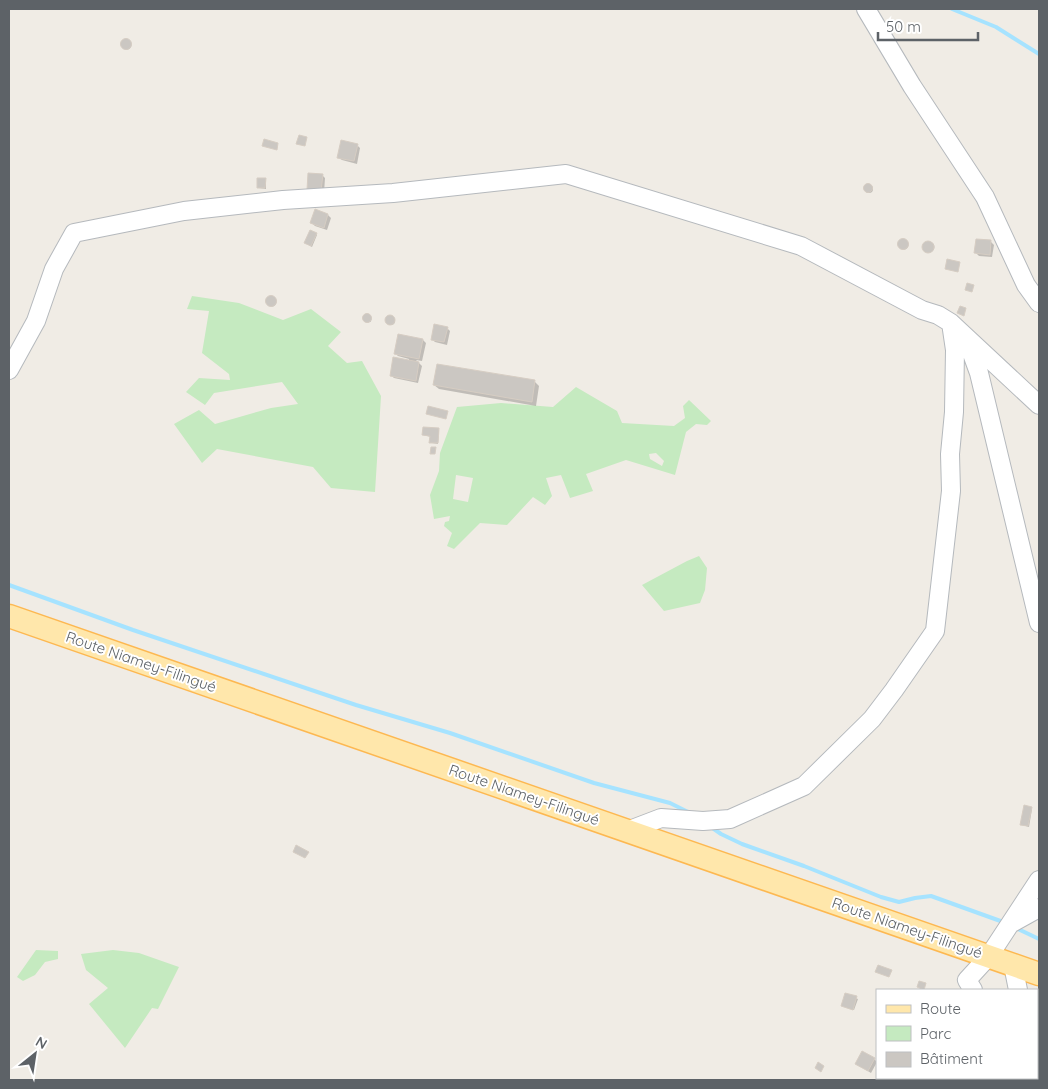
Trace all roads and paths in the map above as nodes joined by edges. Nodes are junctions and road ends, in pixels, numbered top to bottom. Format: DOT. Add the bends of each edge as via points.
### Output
graph roads {
  1 [pos="866,9"];
  2 [pos="1039,302"];
  3 [pos="951,323"];
  4 [pos="965,336"];
  5 [pos="9,370"];
  6 [pos="1039,405"];
  7 [pos="9,616"];
  8 [pos="1039,623"];
  9 [pos="627,831"];
  10 [pos="1039,880"];
  11 [pos="1039,908"];
  12 [pos="1010,925"];
  13 [pos="989,956"];
  14 [pos="1013,965"];
  15 [pos="1039,974"];
  16 [pos="972,989"];
  17 [pos="1018,989"];
  1 -- 2 [label="street" via="985,197 1026,285"];
  3 -- 4 [label="street"];
  3 -- 5 [label="street" via="801,246 566,174 184,211 74,233 54,269 36,321"];
  3 -- 9 [label="street" via="955,359 951,491 935,630 872,719 804,786 730,819 703,822 661,818"];
  4 -- 6 [label="street"];
  4 -- 8 [label="street" via="979,373"];
  7 -- 9 [label="main road, Route Niamey-Filingué"];
  9 -- 13 [label="main road, Route Niamey-Filingué"];
  10 -- 12 [label="street"];
  11 -- 12 [label="street"];
  12 -- 13 [label="street"];
  13 -- 14 [label="main road, Route Niamey-Filingué"];
  13 -- 16 [label="street" via="967,980"];
  14 -- 15 [label="main road, Route Niamey-Filingué"];
  14 -- 17 [label="street"];
}
